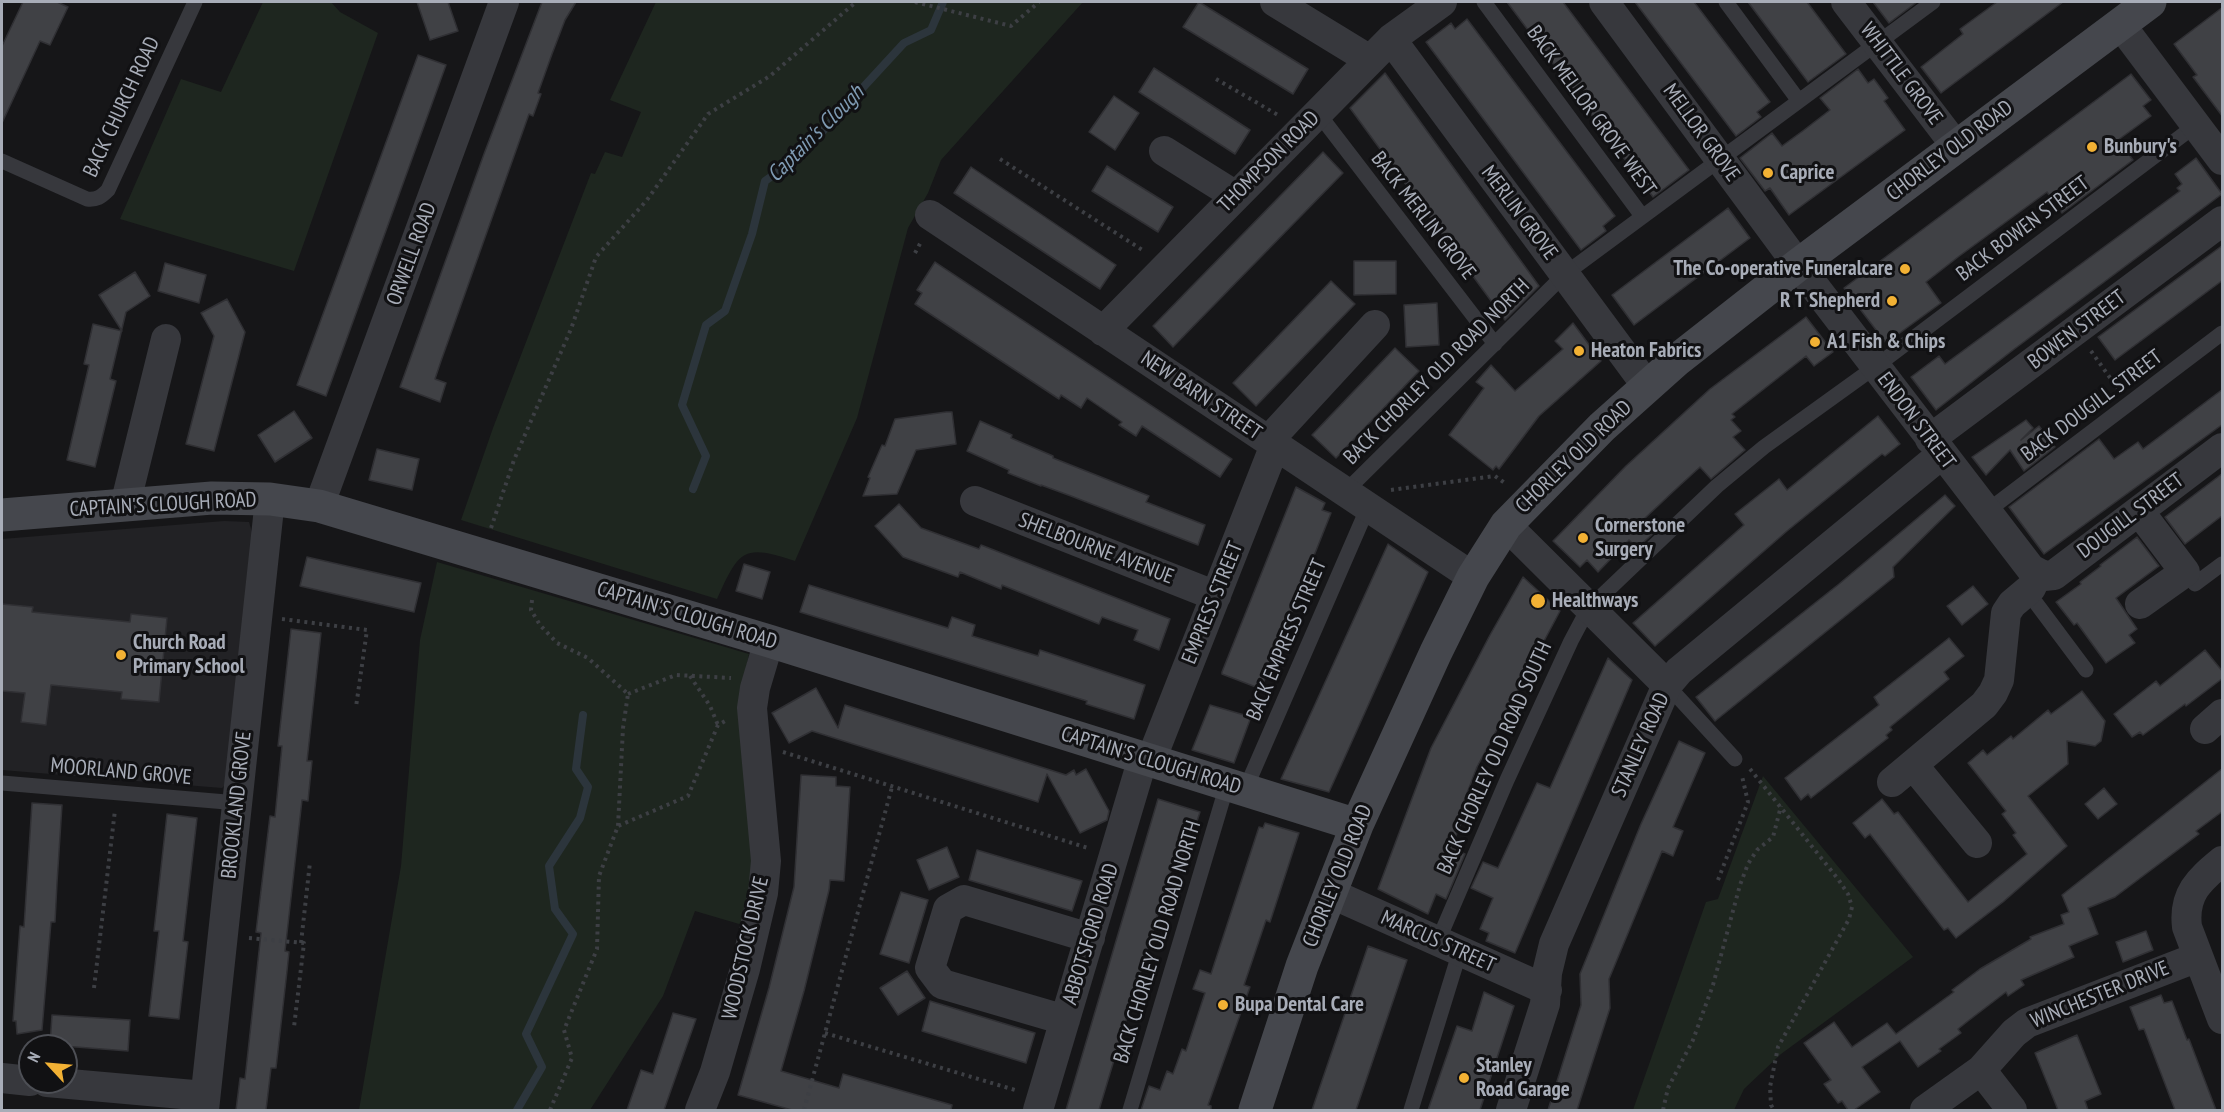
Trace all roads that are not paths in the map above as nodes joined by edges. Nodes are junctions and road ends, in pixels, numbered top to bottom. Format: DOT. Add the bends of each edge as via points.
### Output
graph roads {
  1 [pos="195,2"];
  2 [pos="504,2"];
  3 [pos="1275,2"];
  4 [pos="1442,2"];
  5 [pos="1484,2"];
  6 [pos="1604,2"];
  7 [pos="1726,2"];
  8 [pos="1846,2"];
  9 [pos="1933,2"];
  10 [pos="2150,2"];
  11 [pos="2120,24"];
  12 [pos="1877,44"];
  13 [pos="1381,50"];
  14 [pos="1799,101"];
  15 [pos="1310,120"];
  16 [pos="2196,125"];
  17 [pos="1956,146"];
  18 [pos="1164,151"];
  19 [pos="1719,159"];
  20 [pos="2223,160"];
  21 [pos="2,161"];
  22 [pos="1236,196"];
  23 [pos="930,216"];
  24 [pos="1642,216"];
  25 [pos="2223,221"];
  26 [pos="1798,265"];
  27 [pos="1565,274"];
  28 [pos="1375,325"];
  29 [pos="1103,331"];
  30 [pos="2223,333"];
  31 [pos="166,339"];
  32 [pos="1495,344"];
  33 [pos="1875,367"];
  34 [pos="1647,386"];
  35 [pos="1271,443"];
  36 [pos="1936,446"];
  37 [pos="2223,448"];
  38 [pos="1355,498"];
  39 [pos="270,499"];
  40 [pos="975,501"];
  41 [pos="125,505"];
  42 [pos="319,506"];
  43 [pos="2139,511"];
  44 [pos="1986,512"];
  45 [pos="2,515"];
  46 [pos="1506,525"];
  47 [pos="2223,564"];
  48 [pos="2185,572"];
  49 [pos="1473,577"];
  50 [pos="2032,582"];
  51 [pos="1216,596"];
  52 [pos="2140,604"];
  53 [pos="1588,609"];
  54 [pos="769,641"];
  55 [pos="2086,670"];
  56 [pos="1667,685"];
  57 [pos="1147,759"];
  58 [pos="1735,759"];
  59 [pos="2,783"];
  60 [pos="1236,787"];
  61 [pos="238,803"];
  62 [pos="1357,825"];
  63 [pos="1977,843"];
  64 [pos="2223,861"];
  65 [pos="1330,893"];
  66 [pos="1090,938"];
  67 [pos="1449,946"];
  68 [pos="2198,957"];
  69 [pos="1546,990"];
  70 [pos="2223,1019"];
  71 [pos="1065,1020"];
  72 [pos="1981,1070"];
  73 [pos="2,1078"];
  74 [pos="18,1079"];
  75 [pos="78,1086"];
  76 [pos="204,1103"];
  77 [pos="1040,1104"];
  78 [pos="700,1110"];
  79 [pos="1130,1110"];
  80 [pos="1255,1110"];
  81 [pos="1411,1110"];
  82 [pos="1511,1110"];
  83 [pos="1925,1110"];
  84 [pos="2012,1110"];
  1 -- 21 [label="lane, BACK CHURCH ROAD" via="102,196 87,199"];
  2 -- 42 [label="street, ORWELL ROAD"];
  3 -- 13 [label="street, MERLIN GROVE"];
  4 -- 13 [label="street, THOMPSON ROAD"];
  5 -- 24 [label="lane, BACK MELLOR GROVE WEST"];
  6 -- 19 [label="street, MELLOR GROVE"];
  7 -- 14 [label="lane"];
  8 -- 12 [label="street, WHITTLE GROVE"];
  9 -- 12 [label="lane, BACK CHORLEY OLD ROAD NORTH"];
  10 -- 11 [label="main road, CHORLEY OLD ROAD"];
  11 -- 16 [label="street"];
  11 -- 17 [label="main road, CHORLEY OLD ROAD"];
  12 -- 14 [label="lane, BACK CHORLEY OLD ROAD NORTH"];
  12 -- 17 [label="street, WHITTLE GROVE"];
  13 -- 15 [label="street, THOMPSON ROAD"];
  13 -- 27 [label="street, MERLIN GROVE"];
  14 -- 19 [label="lane, BACK CHORLEY OLD ROAD NORTH"];
  15 -- 22 [label="street, THOMPSON ROAD"];
  15 -- 32 [label="lane, BACK MERLIN GROVE"];
  16 -- 20 [label="street"];
  16 -- 33 [label="lane, BACK BOWEN STREET"];
  17 -- 26 [label="main road, CHORLEY OLD ROAD"];
  18 -- 22 [label="street"];
  19 -- 24 [label="lane, BACK CHORLEY OLD ROAD NORTH"];
  19 -- 26 [label="street, MELLOR GROVE"];
  22 -- 29 [label="street, THOMPSON ROAD"];
  23 -- 29 [label="street, NEW BARN STREET"];
  24 -- 27 [label="lane, BACK CHORLEY OLD ROAD NORTH"];
  25 -- 36 [label="street, BOWEN STREET" via="2076,331"];
  26 -- 33 [label="street, ENDON STREET"];
  26 -- 34 [label="main road, CHORLEY OLD ROAD"];
  27 -- 32 [label="lane, BACK CHORLEY OLD ROAD NORTH"];
  27 -- 34 [label="street, MERLIN GROVE"];
  28 -- 35 [label="street"];
  29 -- 35 [label="street, NEW BARN STREET"];
  30 -- 44 [label="lane, BACK DOUGILL STREET"];
  31 -- 41 [label="street"];
  32 -- 38 [label="lane, BACK CHORLEY OLD ROAD NORTH"];
  33 -- 36 [label="street, ENDON STREET"];
  33 -- 53 [label="lane, BACK CHORLEY OLD ROAD SOUTH" via="1717,486"];
  34 -- 46 [label="main road, CHORLEY OLD ROAD"];
  35 -- 38 [label="street, NEW BARN STREET"];
  35 -- 51 [label="street, EMPRESS STREET"];
  36 -- 44 [label="street, ENDON STREET"];
  36 -- 56 [label="street, STANLEY ROAD" via="1678,671"];
  37 -- 43 [label="street, DOUGILL STREET"];
  38 -- 49 [label="street, NEW BARN STREET"];
  38 -- 60 [label="lane, BACK EMPRESS STREET"];
  39 -- 41 [label="main road, CAPTAIN'S CLOUGH ROAD" via="212,498"];
  39 -- 42 [label="main road, CAPTAIN'S CLOUGH ROAD"];
  39 -- 61 [label="street, BROOKLAND GROVE"];
  40 -- 51 [label="street, SHELBOURNE AVENUE"];
  41 -- 45 [label="main road, CAPTAIN'S CLOUGH ROAD"];
  42 -- 54 [label="main road, CAPTAIN'S CLOUGH ROAD"];
  43 -- 48 [label="street"];
  43 -- 50 [label="street, DOUGILL STREET" via="2054,575"];
  44 -- 50 [label="street, ENDON STREET" via="2025,563"];
  46 -- 49 [label="main road, CHORLEY OLD ROAD"];
  46 -- 53 [label="street"];
  47 -- 48 [label="lane" via="2194,584"];
  48 -- 52 [label="street"];
  49 -- 62 [label="main road, CHORLEY OLD ROAD"];
  50 -- 55 [label="lane, ENDON STREET"];
  50 -- 63 [label="street" via="2006,613 1999,681 1993,693 1984,705 1902,773 1961,805"];
  51 -- 57 [label="street, EMPRESS STREET"];
  53 -- 56 [label="street"];
  53 -- 67 [label="lane, BACK CHORLEY OLD ROAD SOUTH" via="1507,780"];
  54 -- 57 [label="main road, CAPTAIN'S CLOUGH ROAD"];
  54 -- 78 [label="street, WOODSTOCK DRIVE" via="752,708 766,861 763,893 746,969"];
  56 -- 58 [label="lane"];
  56 -- 69 [label="street, STANLEY ROAD" via="1554,944"];
  57 -- 60 [label="main road, CAPTAIN'S CLOUGH ROAD"];
  57 -- 66 [label="street, ABBOTSFORD ROAD"];
  59 -- 61 [label="lane, MOORLAND GROVE"];
  60 -- 62 [label="main road, CAPTAIN'S CLOUGH ROAD"];
  60 -- 79 [label="lane, BACK CHORLEY OLD ROAD NORTH"];
  61 -- 76 [label="street, BROOKLAND GROVE"];
  62 -- 65 [label="main road, CHORLEY OLD ROAD"];
  64 -- 68 [label="street" via="2191,893 2187,927"];
  65 -- 67 [label="street, MARCUS STREET"];
  65 -- 80 [label="main road, CHORLEY OLD ROAD"];
  66 -- 71 [label="street, ABBOTSFORD ROAD"];
  66 -- 71 [label="street" via="964,900 948,909 930,968 942,984"];
  67 -- 69 [label="street, MARCUS STREET"];
  67 -- 81 [label="lane, BACK CHORLEY OLD ROAD SOUTH"];
  68 -- 70 [label="street"];
  68 -- 72 [label="street, WINCHESTER DRIVE" via="2027,1023"];
  69 -- 82 [label="street, STANLEY ROAD" via="1541,1019"];
  71 -- 77 [label="street, ABBOTSFORD ROAD"];
  72 -- 83 [label="street, WINCHESTER DRIVE"];
  72 -- 84 [label="street"];
  73 -- 74 [label="street"];
  75 -- 76 [label="street"];
}
